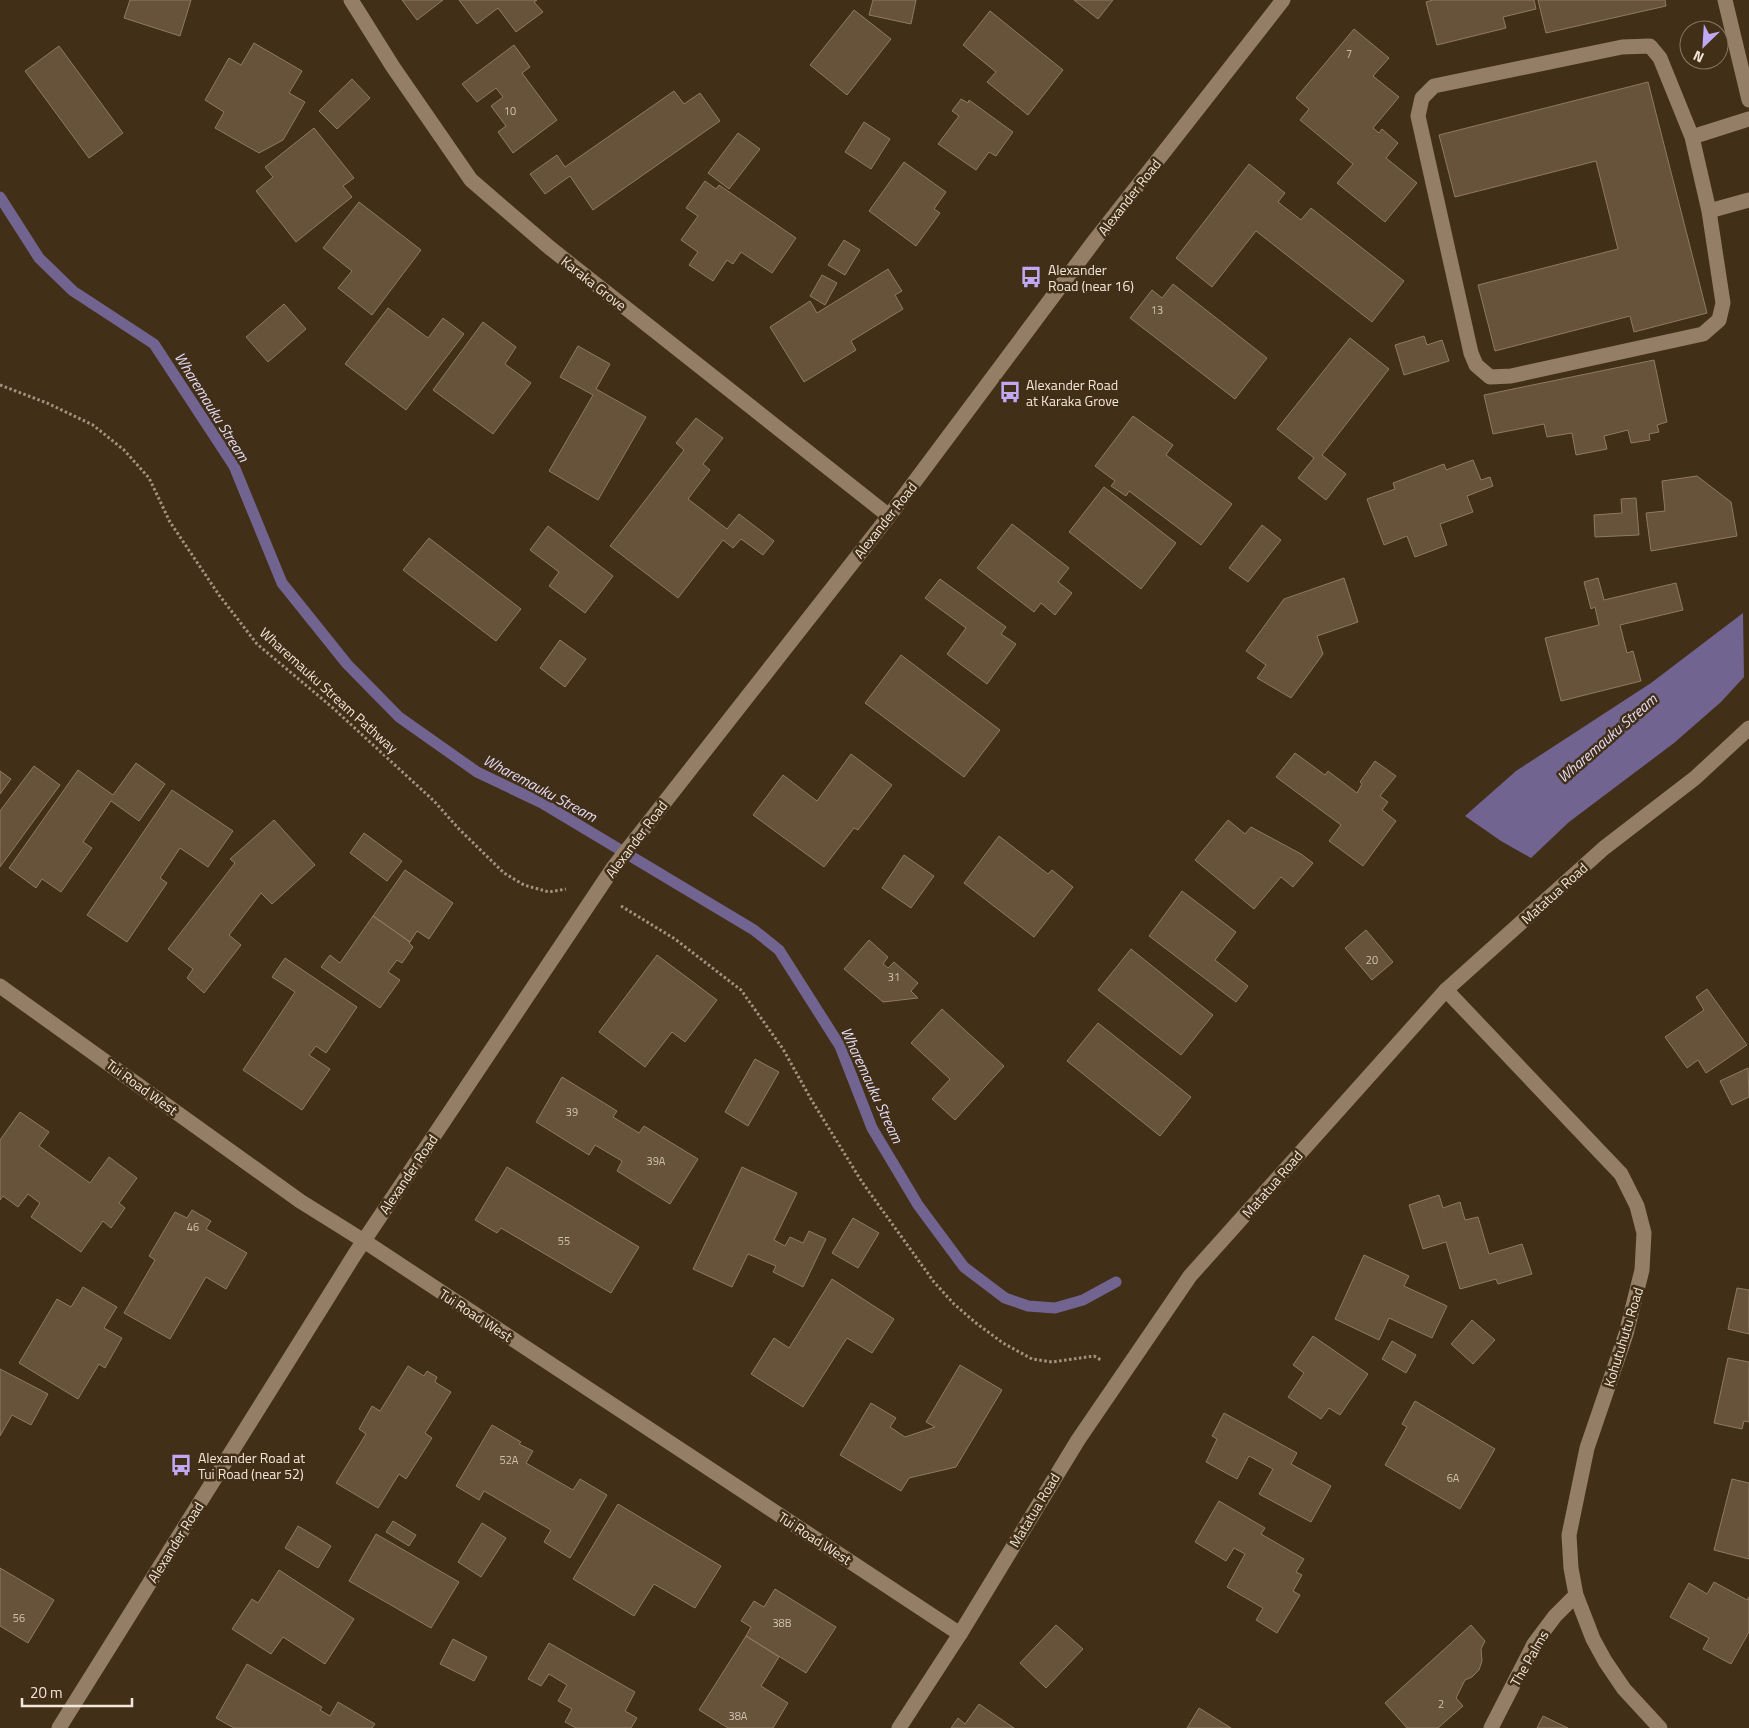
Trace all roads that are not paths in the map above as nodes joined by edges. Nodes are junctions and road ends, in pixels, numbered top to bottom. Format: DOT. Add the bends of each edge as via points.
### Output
graph roads {
  1 [pos="351,0"];
  2 [pos="1282,0"];
  3 [pos="1725,0"];
  4 [pos="1749,100"];
  5 [pos="1749,119"];
  6 [pos="1692,137"];
  7 [pos="1749,200"];
  8 [pos="1709,211"];
  9 [pos="889,516"];
  10 [pos="1749,728"];
  11 [pos="0,986"];
  12 [pos="1446,990"];
  13 [pos="364,1241"];
  14 [pos="1576,1594"];
  15 [pos="960,1634"];
  16 [pos="59,1728"];
  17 [pos="899,1728"];
  18 [pos="1491,1728"];
  19 [pos="1660,1728"];
  1 -- 9 [label="street, Karaka Grove" via="393,68 471,180 557,254"];
  2 -- 9 [label="street, Alexander Road" via="1095,240"];
  3 -- 4 [label="street"];
  5 -- 6 [label="street"];
  6 -- 8 [label="street"];
  6 -- 8 [label="street" via="1660,58 1650,46 1613,49 1434,86 1422,98 1418,116 1476,365 1490,377 1511,376 1702,334 1719,320 1723,303"];
  7 -- 8 [label="street"];
  9 -- 13 [label="street, Alexander Road" via="614,868"];
  10 -- 12 [label="street, Matatua Road" via="1695,778 1604,848"];
  11 -- 13 [label="street, Tui Road West" via="300,1201"];
  12 -- 14 [label="street, Kohutuhutu Road" via="1622,1174 1637,1206 1644,1234 1642,1270 1626,1334 1588,1448 1569,1535"];
  12 -- 15 [label="street, Matatua Road" via="1190,1276 1078,1440"];
  13 -- 15 [label="street, Tui Road West"];
  13 -- 16 [label="street, Alexander Road"];
  14 -- 18 [label="street, The Palms" via="1534,1644"];
  14 -- 19 [label="street, Kohutuhutu Road" via="1605,1661 1624,1689"];
  15 -- 17 [label="street, Matatua Road"];
}
